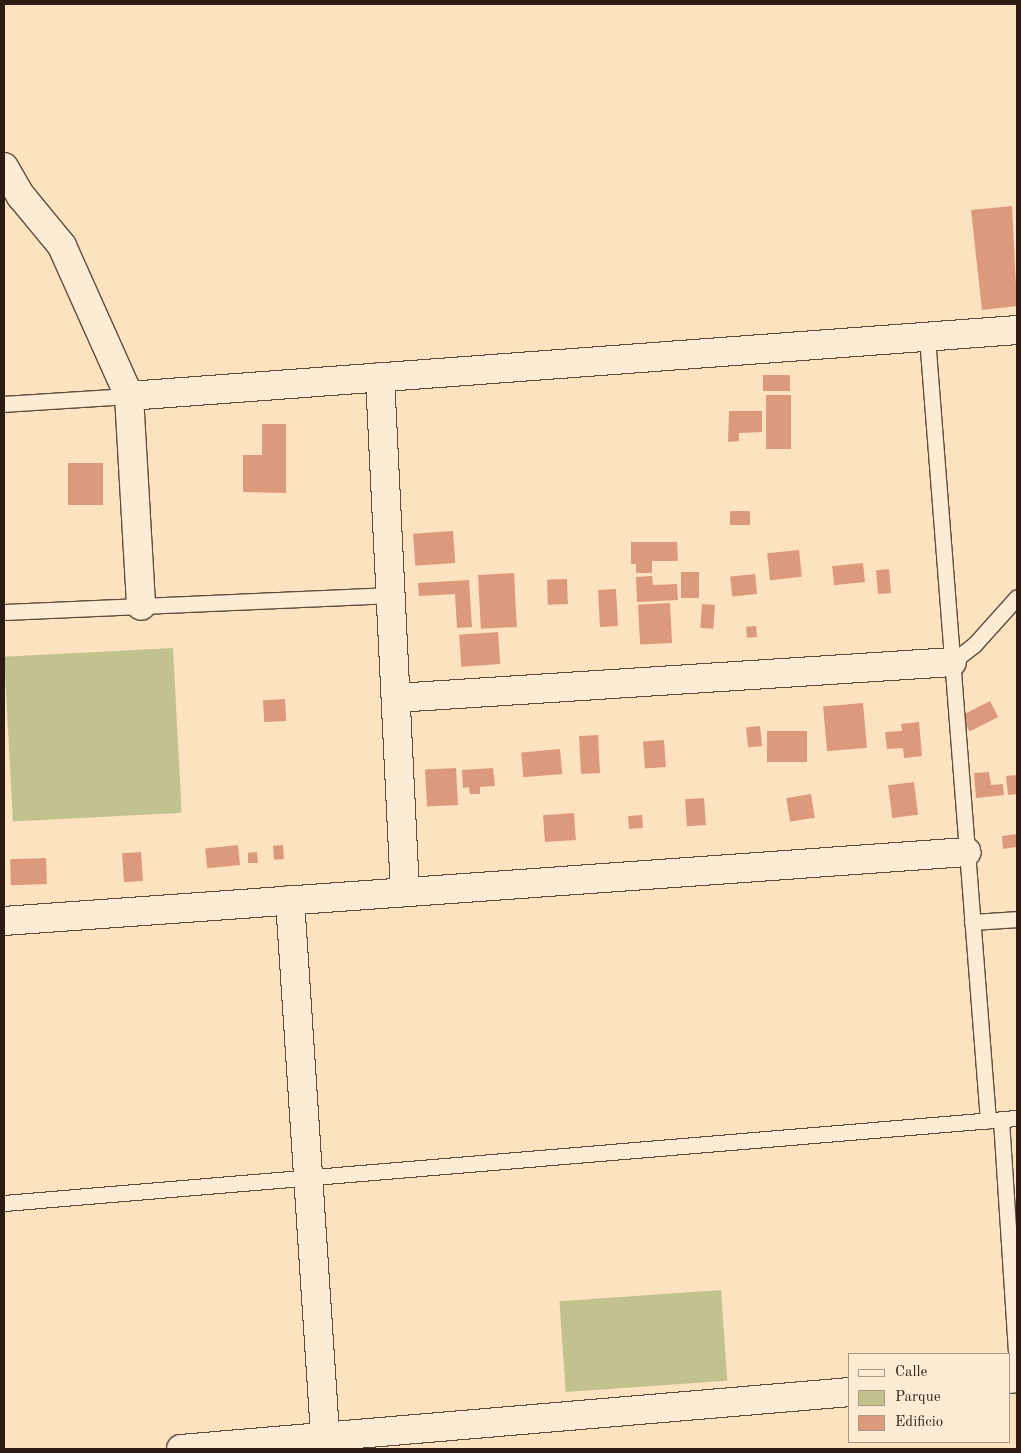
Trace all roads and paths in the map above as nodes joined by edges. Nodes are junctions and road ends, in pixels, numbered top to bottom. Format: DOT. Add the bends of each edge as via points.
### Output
graph roads {
  1 [pos="4,166"];
  2 [pos="1017,330"];
  3 [pos="927,337"];
  4 [pos="380,377"];
  5 [pos="129,396"];
  6 [pos="4,404"];
  7 [pos="391,595"];
  8 [pos="1017,597"];
  9 [pos="141,606"];
  10 [pos="4,612"];
  11 [pos="952,662"];
  12 [pos="396,698"];
  13 [pos="967,852"];
  14 [pos="405,892"];
  15 [pos="290,900"];
  16 [pos="1017,919"];
  17 [pos="4,921"];
  18 [pos="972,922"];
  19 [pos="1017,1118"];
  20 [pos="994,1120"];
  21 [pos="308,1178"];
  22 [pos="4,1203"];
  23 [pos="1017,1366"];
  24 [pos="848,1392"];
  25 [pos="326,1443"];
  26 [pos="181,1449"];
  1 -- 5 [label="street" via="21,196 62,246"];
  2 -- 3 [label="street"];
  3 -- 4 [label="street"];
  3 -- 11 [label="lane"];
  4 -- 5 [label="street"];
  4 -- 7 [label="street"];
  5 -- 6 [label="lane"];
  5 -- 9 [label="street"];
  7 -- 9 [label="lane"];
  7 -- 12 [label="street"];
  8 -- 11 [label="lane" via="974,645"];
  9 -- 10 [label="lane"];
  11 -- 12 [label="street"];
  11 -- 13 [label="lane"];
  12 -- 14 [label="street"];
  13 -- 14 [label="street"];
  13 -- 18 [label="lane"];
  14 -- 15 [label="street"];
  15 -- 17 [label="street"];
  15 -- 21 [label="street"];
  16 -- 18 [label="lane"];
  18 -- 20 [label="lane"];
  19 -- 20 [label="lane"];
  20 -- 21 [label="lane"];
  20 -- 23 [label="lane"];
  21 -- 22 [label="lane"];
  21 -- 25 [label="street"];
  24 -- 25 [label="street"];
  25 -- 26 [label="street"];
}
